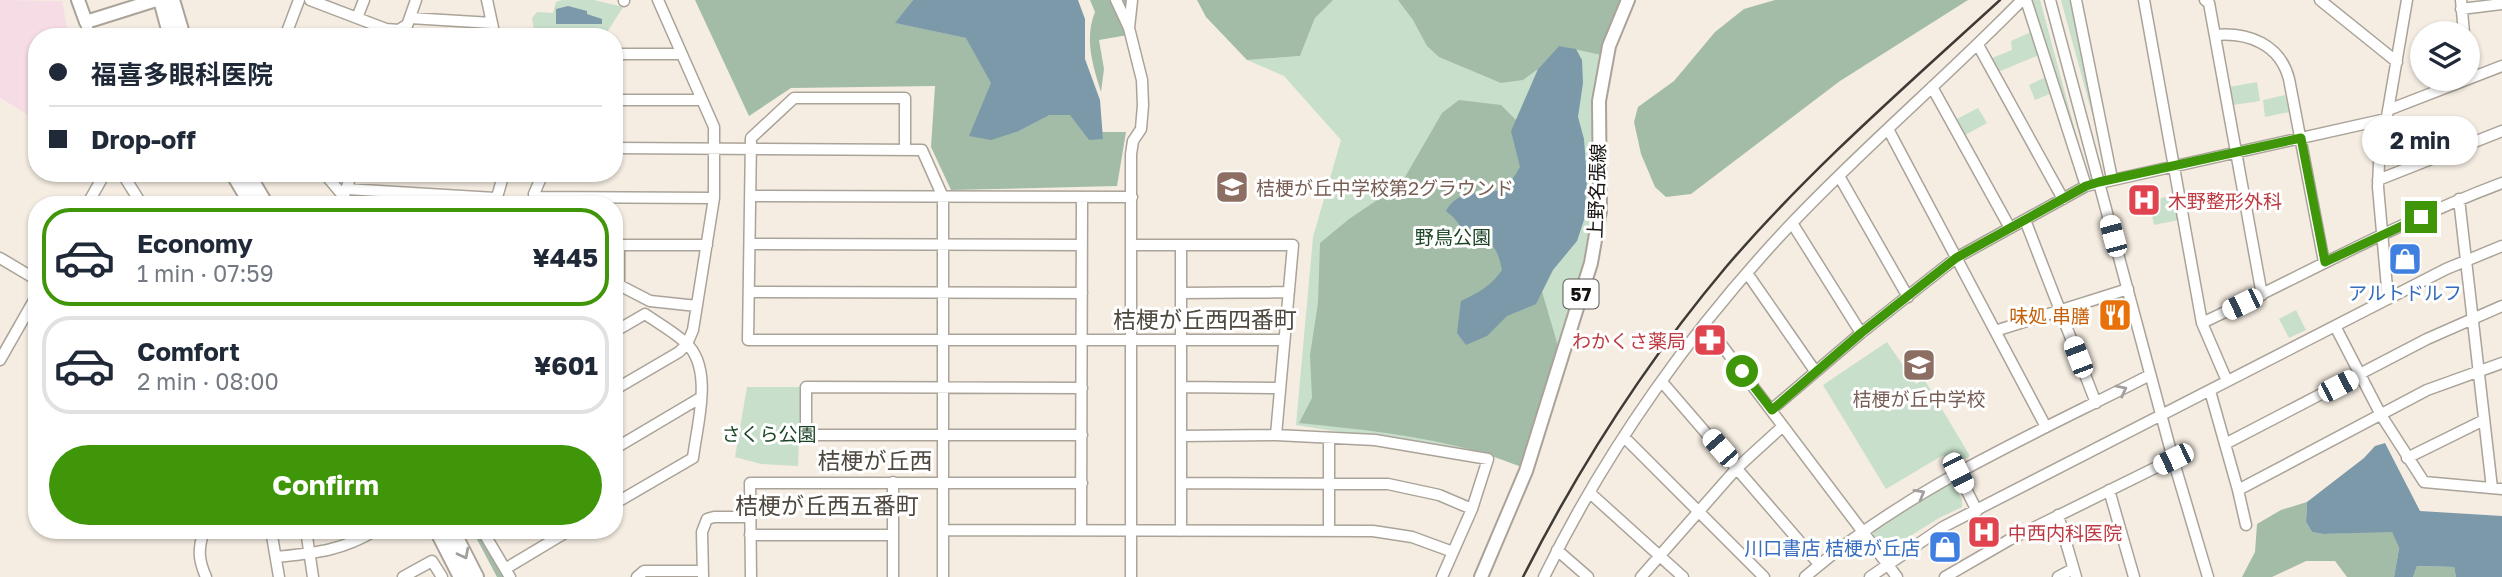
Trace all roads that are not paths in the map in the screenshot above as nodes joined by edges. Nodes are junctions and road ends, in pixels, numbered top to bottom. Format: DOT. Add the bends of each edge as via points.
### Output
graph roads {
  1 [pos="78,0"];
  2 [pos="156,0"];
  3 [pos="162,0"];
  4 [pos="172,0"];
  5 [pos="299,0"];
  6 [pos="310,0"];
  7 [pos="364,0"];
  8 [pos="416,0"];
  9 [pos="487,0"];
  10 [pos="657,0"];
  11 [pos="1116,0"];
  12 [pos="1132,0"];
  13 [pos="1628,0"];
  14 [pos="2024,0"];
  15 [pos="2050,0"];
  16 [pos="2076,0"];
  17 [pos="2144,0"];
  18 [pos="2320,0"];
  19 [pos="2407,0"];
  20 [pos="2209,1"];
  21 [pos="2461,4"];
  22 [pos="2502,4"];
  23 [pos="357,18"];
  24 [pos="86,22"];
  25 [pos="492,23"];
  26 [pos="406,27"];
  27 [pos="87,28"];
  28 [pos="169,28"];
  29 [pos="180,28"];
  30 [pos="288,28"];
  31 [pos="385,28"];
  32 [pos="493,28"];
  33 [pos="1129,28"];
  34 [pos="2215,36"];
  35 [pos="1978,45"];
  36 [pos="623,54"];
  37 [pos="680,54"];
  38 [pos="2397,62"];
  39 [pos="2502,66"];
  40 [pos="2480,74"];
  41 [pos="1932,87"];
  42 [pos="2439,91"];
  43 [pos="623,100"];
  44 [pos="702,100"];
  45 [pos="2387,114"];
  46 [pos="1888,129"];
  47 [pos="2502,131"];
  48 [pos="2301,138"];
  49 [pos="623,148"];
  50 [pos="714,148"];
  51 [pos="751,149"];
  52 [pos="905,149"];
  53 [pos="2236,153"];
  54 [pos="2174,166"];
  55 [pos="1839,176"];
  56 [pos="2112,179"];
  57 [pos="2378,180"];
  58 [pos="333,182"];
  59 [pos="348,182"];
  60 [pos="2099,182"];
  61 [pos="2502,183"];
  62 [pos="2086,186"];
  63 [pos="344,192"];
  64 [pos="346,196"];
  65 [pos="411,196"];
  66 [pos="751,196"];
  67 [pos="943,197"];
  68 [pos="1082,197"];
  69 [pos="1132,197"];
  70 [pos="714,198"];
  71 [pos="2063,199"];
  72 [pos="2459,199"];
  73 [pos="623,200"];
  74 [pos="2025,220"];
  75 [pos="1792,223"];
  76 [pos="2010,228"];
  77 [pos="2382,234"];
  78 [pos="623,244"];
  79 [pos="750,244"];
  80 [pos="707,245"];
  81 [pos="943,245"];
  82 [pos="1082,245"];
  83 [pos="1131,245"];
  84 [pos="1181,245"];
  85 [pos="2502,246"];
  86 [pos="0,258"];
  87 [pos="1956,258"];
  88 [pos="2465,260"];
  89 [pos="2325,262"];
  90 [pos="1747,273"];
  91 [pos="28,275"];
  92 [pos="623,287"];
  93 [pos="2127,289"];
  94 [pos="749,292"];
  95 [pos="943,292"];
  96 [pos="1289,292"];
  97 [pos="1082,293"];
  98 [pos="1181,293"];
  99 [pos="2262,295"];
  100 [pos="1908,297"];
  101 [pos="2388,299"];
  102 [pos="697,306"];
  103 [pos="2502,306"];
  104 [pos="28,311"];
  105 [pos="2060,311"];
  106 [pos="2472,318"];
  107 [pos="1706,323"];
  108 [pos="2202,323"];
  109 [pos="2335,326"];
  110 [pos="623,327"];
  111 [pos="1994,331"];
  112 [pos="1861,333"];
  113 [pos="943,340"];
  114 [pos="1082,340"];
  115 [pos="1181,340"];
  116 [pos="1284,340"];
  117 [pos="1131,341"];
  118 [pos="687,344"];
  119 [pos="0,360"];
  120 [pos="2502,363"];
  121 [pos="1815,370"];
  122 [pos="2478,370"];
  123 [pos="2360,374"];
  124 [pos="2150,375"];
  125 [pos="2227,381"];
  126 [pos="1662,382"];
  127 [pos="623,385"];
  128 [pos="943,387"];
  129 [pos="1181,387"];
  130 [pos="1082,388"];
  131 [pos="1280,388"];
  132 [pos="2210,391"];
  133 [pos="700,398"];
  134 [pos="2096,403"];
  135 [pos="1772,410"];
  136 [pos="2161,415"];
  137 [pos="2381,415"];
  138 [pos="2483,420"];
  139 [pos="1783,426"];
  140 [pos="2046,428"];
  141 [pos="943,435"];
  142 [pos="1082,435"];
  143 [pos="1276,435"];
  144 [pos="1181,436"];
  145 [pos="1624,437"];
  146 [pos="1329,438"];
  147 [pos="623,444"];
  148 [pos="2225,444"];
  149 [pos="2407,458"];
  150 [pos="2173,459"];
  151 [pos="1737,468"];
  152 [pos="1958,473"];
  153 [pos="893,482"];
  154 [pos="942,482"];
  155 [pos="1082,483"];
  156 [pos="1181,483"];
  157 [pos="1329,484"];
  158 [pos="2497,489"];
  159 [pos="2109,490"];
  160 [pos="2238,490"];
  161 [pos="1590,493"];
  162 [pos="623,499"];
  163 [pos="1472,509"];
  164 [pos="1698,511"];
  165 [pos="1977,511"];
  166 [pos="2058,516"];
  167 [pos="750,517"];
  168 [pos="2245,525"];
  169 [pos="943,530"];
  170 [pos="1082,530"];
  171 [pos="1131,530"];
  172 [pos="1329,530"];
  173 [pos="1181,531"];
  174 [pos="1862,531"];
  175 [pos="750,535"];
  176 [pos="893,536"];
  177 [pos="201,539"];
  178 [pos="273,539"];
  179 [pos="308,539"];
  180 [pos="361,539"];
  181 [pos="442,539"];
  182 [pos="456,539"];
  183 [pos="487,539"];
  184 [pos="557,539"];
  185 [pos="1558,550"];
  186 [pos="1453,552"];
  187 [pos="310,554"];
  188 [pos="1660,556"];
  189 [pos="276,557"];
  190 [pos="1888,564"];
  191 [pos="1819,565"];
  192 [pos="507,573"];
  193 [pos="2074,573"];
  194 [pos="703,574"];
  195 [pos="206,577"];
  196 [pos="279,577"];
  197 [pos="313,577"];
  198 [pos="403,577"];
  199 [pos="442,577"];
  200 [pos="461,577"];
  201 [pos="475,577"];
  202 [pos="637,577"];
  203 [pos="751,577"];
  204 [pos="893,577"];
  205 [pos="943,577"];
  206 [pos="1131,577"];
  207 [pos="1442,577"];
  208 [pos="1481,577"];
  209 [pos="1544,577"];
  210 [pos="1588,577"];
  211 [pos="1641,577"];
  212 [pos="1683,577"];
  213 [pos="1764,577"];
  214 [pos="1805,577"];
  215 [pos="1870,577"];
  216 [pos="1897,577"];
  217 [pos="1945,577"];
  218 [pos="2058,577"];
  219 [pos="2134,577"];
  220 [pos="2208,577"];
  1 -- 24 [label="main road"];
  2 -- 24 [label="main road"];
  3 -- 28 [label="highway"];
  4 -- 29 [label="highway"];
  5 -- 30 [label="street"];
  6 -- 23 [label="street"];
  7 -- 23 [label="street"];
  8 -- 26 [label="street"];
  9 -- 25 [label="street"];
  10 -- 37 [label="street"];
  11 -- 33 [label="street"];
  12 -- 33 [label="street"];
  13 -- 208 [label="main road, 上野名張線 / 57" via="1609,46 1599,101 1600,211 1591,263 1526,471"];
  14 -- 35 [label="street"];
  14 -- 62 [label="street"];
  15 -- 60 [label="street"];
  16 -- 56 [label="street"];
  17 -- 54 [label="street"];
  18 -- 38 [label="street"];
  19 -- 38 [label="street"];
  20 -- 34 [label="street"];
  21 -- 22 [label="street"];
  23 -- 31 [label="street"];
  24 -- 27 [label="street"];
  25 -- 26 [label="street"];
  25 -- 32 [label="street"];
  33 -- 69 [label="street" via="1143,105 1141,129 1132,146"];
  34 -- 48 [label="street" via="2248,37 2276,55 2287,72"];
  34 -- 53 [label="street"];
  35 -- 41 [label="street"];
  35 -- 71 [label="street"];
  36 -- 37 [label="street"];
  37 -- 44 [label="street"];
  38 -- 45 [label="street"];
  39 -- 40 [label="street"];
  41 -- 46 [label="street"];
  41 -- 76 [label="street"];
  42 -- 45 [label="street"];
  43 -- 44 [label="street"];
  44 -- 50 [label="street" via="714,127"];
  45 -- 48 [label="street"];
  45 -- 57 [label="street"];
  46 -- 55 [label="street"];
  46 -- 87 [label="street"];
  47 -- 57 [label="street"];
  48 -- 53 [label="street"];
  48 -- 89 [label="street"];
  49 -- 50 [label="street"];
  50 -- 51 [label="street"];
  50 -- 70 [label="street"];
  51 -- 52 [label="street"];
  51 -- 52 [label="street" via="751,138 794,97 905,97"];
  51 -- 66 [label="street"];
  52 -- 67 [label="street" via="922,150"];
  53 -- 54 [label="street"];
  53 -- 99 [label="street"];
  54 -- 56 [label="street"];
  54 -- 108 [label="street"];
  55 -- 75 [label="street"];
  55 -- 100 [label="street"];
  56 -- 60 [label="street"];
  57 -- 77 [label="street"];
  58 -- 63 [label="street"];
  59 -- 63 [label="street"];
  60 -- 62 [label="street"];
  60 -- 93 [label="street"];
  61 -- 72 [label="street"];
  62 -- 71 [label="street"];
  63 -- 64 [label="street"];
  63 -- 65 [label="street"];
  66 -- 67 [label="street"];
  66 -- 79 [label="street"];
  67 -- 68 [label="street"];
  67 -- 81 [label="street"];
  68 -- 69 [label="street"];
  68 -- 82 [label="street"];
  69 -- 83 [label="street"];
  70 -- 73 [label="street"];
  70 -- 80 [label="street"];
  71 -- 74 [label="street"];
  72 -- 77 [label="street"];
  72 -- 88 [label="street"];
  74 -- 76 [label="street"];
  74 -- 105 [label="street"];
  75 -- 90 [label="street"];
  75 -- 112 [label="street"];
  76 -- 87 [label="street"];
  77 -- 89 [label="street"];
  77 -- 101 [label="street"];
  78 -- 80 [label="street"];
  79 -- 81 [label="street"];
  79 -- 94 [label="street"];
  80 -- 102 [label="street"];
  81 -- 82 [label="street"];
  81 -- 95 [label="street"];
  82 -- 97 [label="street"];
  83 -- 84 [label="street"];
  83 -- 117 [label="street"];
  84 -- 96 [label="street" via="1293,245"];
  84 -- 98 [label="street"];
  85 -- 88 [label="street"];
  86 -- 91 [label="street"];
  87 -- 100 [label="street"];
  87 -- 111 [label="street"];
  88 -- 101 [label="street"];
  88 -- 106 [label="street"];
  89 -- 99 [label="street"];
  90 -- 107 [label="street"];
  90 -- 121 [label="street"];
  92 -- 102 [label="street" via="650,301"];
  93 -- 105 [label="street"];
  93 -- 124 [label="street"];
  94 -- 95 [label="street"];
  94 -- 113 [label="street" via="748,340"];
  95 -- 97 [label="street"];
  95 -- 113 [label="street"];
  96 -- 98 [label="street"];
  96 -- 116 [label="street"];
  97 -- 114 [label="street"];
  98 -- 115 [label="street"];
  99 -- 108 [label="street"];
  100 -- 112 [label="street"];
  101 -- 109 [label="street"];
  102 -- 118 [label="street"];
  103 -- 106 [label="street"];
  104 -- 119 [label="street"];
  105 -- 111 [label="street"];
  105 -- 134 [label="street"];
  106 -- 122 [label="street"];
  106 -- 123 [label="street"];
  107 -- 126 [label="street"];
  107 -- 135 [label="street"];
  108 -- 125 [label="street"];
  109 -- 123 [label="street"];
  109 -- 125 [label="street"];
  110 -- 118 [label="street" via="645,314"];
  111 -- 140 [label="street"];
  112 -- 121 [label="street"];
  113 -- 114 [label="street"];
  113 -- 128 [label="street"];
  114 -- 117 [label="street"];
  114 -- 130 [label="street"];
  115 -- 116 [label="street"];
  115 -- 117 [label="street"];
  115 -- 129 [label="street"];
  116 -- 131 [label="street"];
  117 -- 171 [label="street"];
  118 -- 127 [label="street"];
  118 -- 133 [label="street" via="702,372"];
  120 -- 122 [label="street"];
  121 -- 135 [label="street"];
  122 -- 137 [label="street"];
  122 -- 138 [label="street"];
  123 -- 137 [label="street"];
  123 -- 148 [label="street"];
  134 -- 124 [label="street, one-way"];
  124 -- 136 [label="street"];
  125 -- 132 [label="street"];
  126 -- 145 [label="street"];
  126 -- 151 [label="street"];
  128 -- 130 [label="street"];
  128 -- 141 [label="street"];
  128 -- 141 [label="street" via="806,387 806,435"];
  129 -- 131 [label="street"];
  129 -- 144 [label="street"];
  130 -- 142 [label="street"];
  131 -- 143 [label="street"];
  132 -- 136 [label="street"];
  132 -- 148 [label="street"];
  133 -- 147 [label="street"];
  133 -- 162 [label="street" via="693,458"];
  134 -- 140 [label="street"];
  135 -- 139 [label="street"];
  136 -- 150 [label="street"];
  136 -- 165 [label="street"];
  137 -- 149 [label="street"];
  137 -- 160 [label="street"];
  138 -- 149 [label="street"];
  138 -- 158 [label="street"];
  139 -- 151 [label="street"];
  139 -- 174 [label="street"];
  140 -- 152 [label="street"];
  141 -- 142 [label="street"];
  141 -- 154 [label="street"];
  142 -- 155 [label="street"];
  143 -- 144 [label="street"];
  143 -- 146 [label="street"];
  144 -- 156 [label="street"];
  145 -- 161 [label="street"];
  145 -- 164 [label="street"];
  146 -- 157 [label="street"];
  146 -- 163 [label="street" via="1375,440 1488,459"];
  148 -- 160 [label="street"];
  149 -- 158 [label="street" via="2424,482"];
  150 -- 159 [label="street"];
  150 -- 220 [label="street"];
  151 -- 164 [label="street"];
  151 -- 191 [label="street"];
  152 -- 165 [label="street"];
  174 -- 152 [label="street, one-way"];
  153 -- 154 [label="street"];
  153 -- 167 [label="street" via="750,483"];
  153 -- 176 [label="street"];
  154 -- 155 [label="street"];
  154 -- 169 [label="street"];
  155 -- 170 [label="street"];
  156 -- 157 [label="street"];
  156 -- 173 [label="street"];
  157 -- 163 [label="street" via="1402,487"];
  157 -- 172 [label="street"];
  159 -- 166 [label="street"];
  159 -- 219 [label="street"];
  160 -- 168 [label="street"];
  161 -- 185 [label="street"];
  161 -- 188 [label="street"];
  163 -- 186 [label="street"];
  164 -- 188 [label="street"];
  164 -- 213 [label="street"];
  165 -- 190 [label="street" via="1943,527"];
  166 -- 193 [label="street"];
  166 -- 217 [label="street"];
  167 -- 175 [label="street"];
  167 -- 194 [label="street" via="707,519 702,532"];
  169 -- 170 [label="street"];
  169 -- 205 [label="street"];
  170 -- 171 [label="street"];
  171 -- 173 [label="street"];
  171 -- 206 [label="street"];
  172 -- 173 [label="street"];
  172 -- 186 [label="street" via="1393,533"];
  174 -- 190 [label="street"];
  174 -- 191 [label="street"];
  175 -- 176 [label="street"];
  175 -- 203 [label="street"];
  176 -- 204 [label="street"];
  177 -- 195 [label="street" via="199,557"];
  178 -- 189 [label="street"];
  179 -- 187 [label="street"];
  180 -- 187 [label="street"];
  181 -- 200 [label="highway"];
  182 -- 201 [label="highway, one-way"];
  183 -- 192 [label="street"];
  184 -- 192 [label="street"];
  185 -- 209 [label="street"];
  185 -- 210 [label="street"];
  186 -- 207 [label="street"];
  187 -- 189 [label="street"];
  187 -- 197 [label="street"];
  188 -- 211 [label="street"];
  188 -- 212 [label="street"];
  189 -- 196 [label="street"];
  190 -- 215 [label="street"];
  190 -- 216 [label="street"];
  191 -- 214 [label="street"];
  193 -- 218 [label="street"];
  194 -- 202 [label="street" via="644,571"];
  198 -- 199 [label="street" via="432,561"];
}
